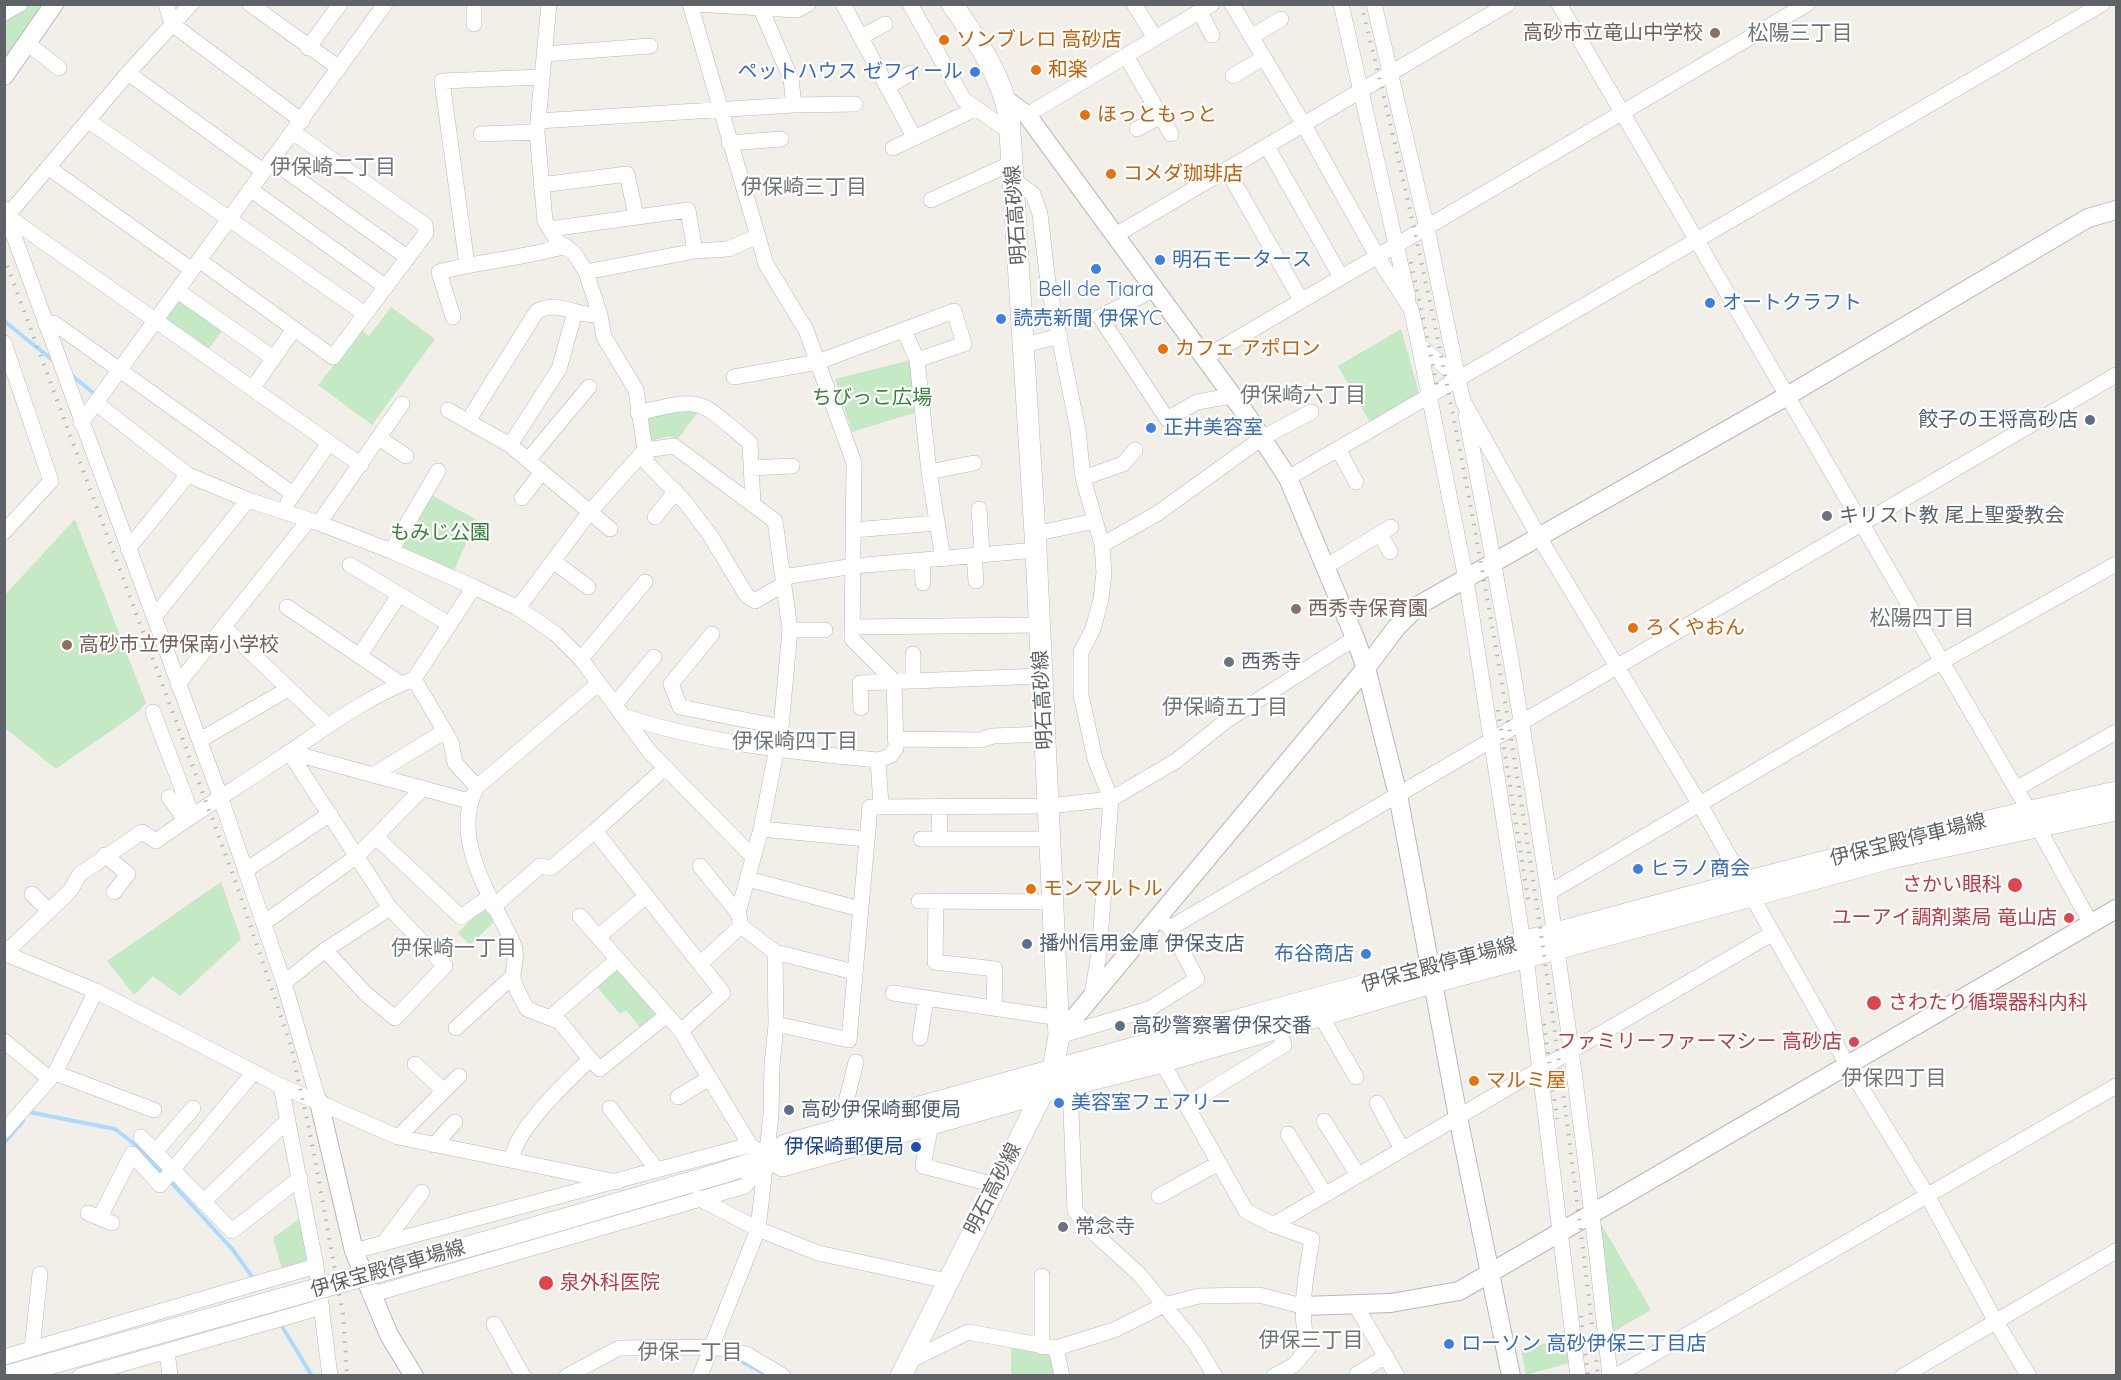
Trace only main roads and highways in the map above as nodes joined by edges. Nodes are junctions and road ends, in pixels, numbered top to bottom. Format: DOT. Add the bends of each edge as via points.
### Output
graph roads {
  1 [pos="952,4"];
  2 [pos="2116,792"];
  3 [pos="2116,810"];
  4 [pos="2033,819"];
  5 [pos="1431,975"];
  6 [pos="1053,1068"];
  7 [pos="1042,1094"];
  8 [pos="768,1158"];
  9 [pos="904,1369"];
  10 [pos="7,1376"];
  1 -- 6 [label="main road, 明石高砂線" via="988,61 1005,99 1010,132 1060,1027"];
  2 -- 4 [label="main road, 伊保宝殿停車場線"];
  3 -- 4 [label="main road, 伊保宝殿停車場線"];
  4 -- 5 [label="main road, 伊保宝殿停車場線" via="1748,889"];
  5 -- 6 [label="main road, 伊保宝殿停車場線"];
  5 -- 7 [label="main road, 伊保宝殿停車場線" via="1321,1016"];
  6 -- 7 [label="main road, 明石高砂線"];
  6 -- 8 [label="main road, 伊保宝殿停車場線" via="785,1145"];
  7 -- 8 [label="main road, 伊保宝殿停車場線" via="783,1166"];
  7 -- 9 [label="main road, 明石高砂線"];
  8 -- 10 [label="main road, 伊保宝殿停車場線, bridge" via="500,1238"];
}
